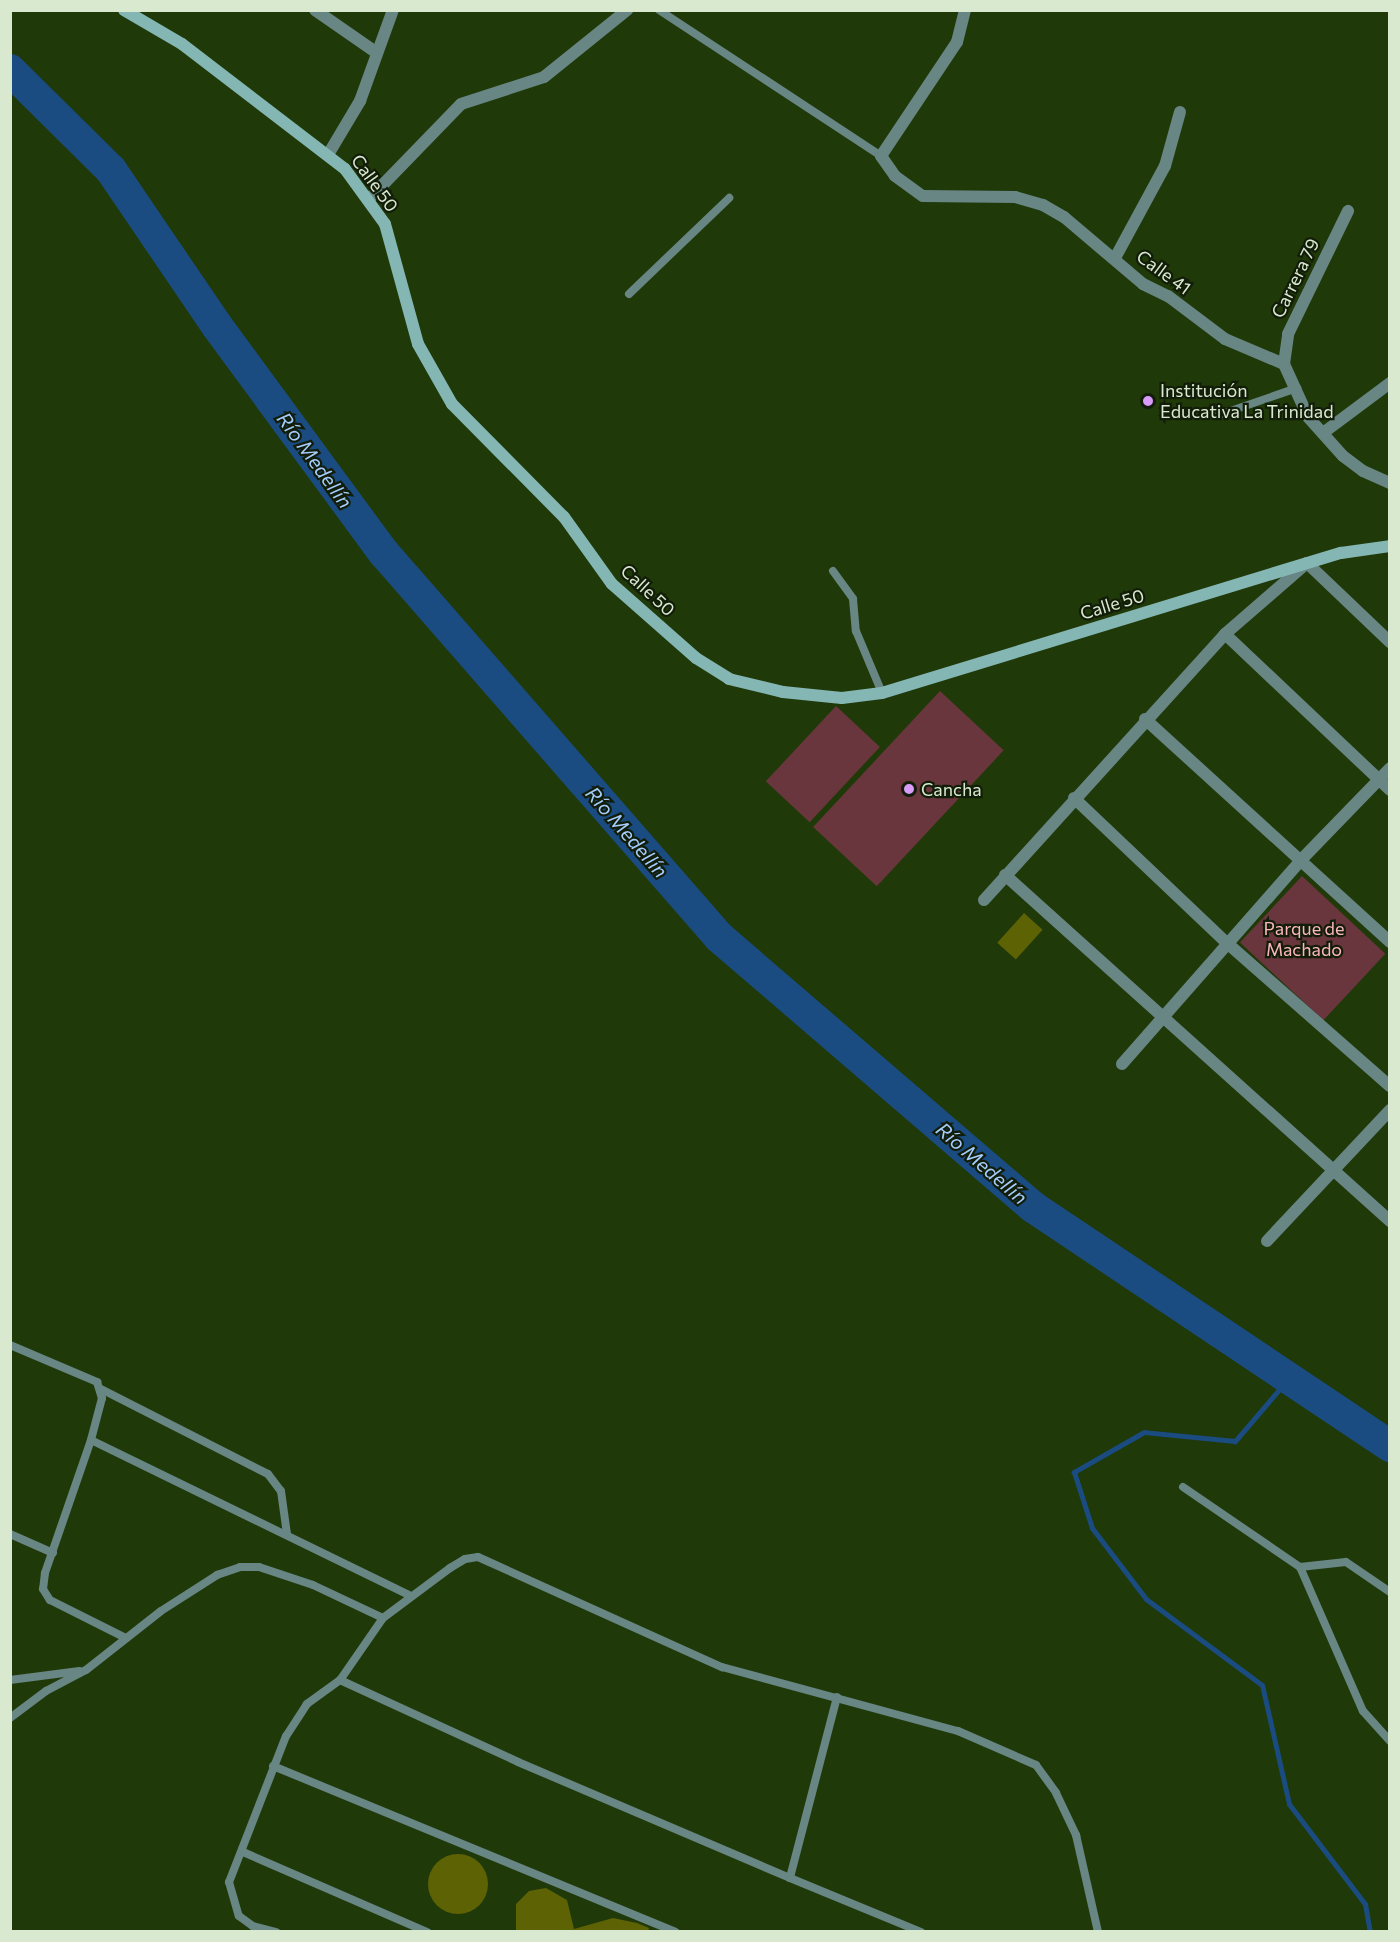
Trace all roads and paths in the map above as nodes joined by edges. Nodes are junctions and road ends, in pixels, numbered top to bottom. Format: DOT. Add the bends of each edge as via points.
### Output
graph roads {
  1 [pos="124,10"];
  2 [pos="315,10"];
  3 [pos="393,10"];
  4 [pos="627,10"];
  5 [pos="659,10"];
  6 [pos="965,10"];
  7 [pos="376,53"];
  8 [pos="1180,112"];
  9 [pos="329,153"];
  10 [pos="881,156"];
  11 [pos="729,198"];
  12 [pos="369,199"];
  13 [pos="1348,211"];
  14 [pos="1115,258"];
  15 [pos="629,294"];
  16 [pos="1284,364"];
  17 [pos="1389,383"];
  18 [pos="1297,388"];
  19 [pos="1216,416"];
  20 [pos="1323,433"];
  21 [pos="1389,483"];
  22 [pos="1389,546"];
  23 [pos="1307,563"];
  24 [pos="833,571"];
  25 [pos="1225,634"];
  26 [pos="1389,642"];
  27 [pos="882,693"];
  28 [pos="1145,719"];
  29 [pos="1389,768"];
  30 [pos="1379,780"];
  31 [pos="1389,790"];
  32 [pos="1074,798"];
  33 [pos="1301,860"];
  34 [pos="1005,875"];
  35 [pos="984,900"];
  36 [pos="1389,942"];
  37 [pos="1227,943"];
  38 [pos="1160,1017"];
  39 [pos="1122,1064"];
  40 [pos="1389,1086"];
  41 [pos="1389,1110"];
  42 [pos="1334,1171"];
  43 [pos="1389,1221"];
  44 [pos="1267,1241"];
  45 [pos="10,1345"];
  46 [pos="100,1389"];
  47 [pos="91,1440"];
  48 [pos="1183,1487"];
  49 [pos="10,1534"];
  50 [pos="287,1534"];
  51 [pos="53,1553"];
  52 [pos="1300,1568"];
  53 [pos="1389,1592"];
  54 [pos="409,1595"];
  55 [pos="383,1618"];
  56 [pos="126,1638"];
  57 [pos="86,1670"];
  58 [pos="10,1680"];
  59 [pos="340,1680"];
  60 [pos="837,1697"];
  61 [pos="10,1718"];
  62 [pos="1389,1740"];
  63 [pos="273,1766"];
  64 [pos="243,1852"];
  65 [pos="790,1878"];
  66 [pos="276,1932"];
  67 [pos="427,1932"];
  68 [pos="675,1932"];
  69 [pos="921,1932"];
  70 [pos="1098,1932"];
  1 -- 9 [label="main road, Calle 50" via="182,44"];
  2 -- 7 [label="street"];
  3 -- 7 [label="street"];
  4 -- 12 [label="street" via="544,77 461,104"];
  5 -- 10 [label="lane"];
  6 -- 10 [label="street" via="957,42"];
  7 -- 9 [label="street" via="360,101"];
  8 -- 14 [label="street" via="1161,176"];
  9 -- 12 [label="main road, Calle 50"];
  10 -- 14 [label="street, Calle 41" via="895,176 923,196 1029,200 1064,217"];
  11 -- 15 [label="lane"];
  12 -- 27 [label="main road, Calle 50" via="385,224 418,344 452,404 564,517 612,584 696,658 729,679 783,692 842,698"];
  13 -- 16 [label="street, Carrera 79" via="1288,334"];
  14 -- 16 [label="street, Calle 41" via="1143,284 1167,296 1226,339"];
  16 -- 18 [label="street"];
  17 -- 20 [label="street"];
  18 -- 19 [label="lane"];
  18 -- 20 [label="street" via="1308,417"];
  20 -- 21 [label="street" via="1363,471"];
  22 -- 23 [label="main road, Calle 50"];
  23 -- 25 [label="street"];
  23 -- 26 [label="street"];
  23 -- 27 [label="main road, Calle 50"];
  24 -- 27 [label="lane" via="853,599 856,631"];
  25 -- 28 [label="street"];
  25 -- 30 [label="street"];
  28 -- 32 [label="street"];
  28 -- 33 [label="street"];
  29 -- 30 [label="street"];
  30 -- 31 [label="street"];
  30 -- 33 [label="street"];
  32 -- 34 [label="street"];
  32 -- 37 [label="street"];
  33 -- 36 [label="street"];
  33 -- 37 [label="street"];
  34 -- 35 [label="street"];
  34 -- 38 [label="street"];
  37 -- 38 [label="street"];
  37 -- 40 [label="street"];
  38 -- 39 [label="street"];
  38 -- 42 [label="street"];
  41 -- 42 [label="street"];
  42 -- 43 [label="street"];
  42 -- 44 [label="street"];
  45 -- 46 [label="lane" via="97,1382"];
  46 -- 47 [label="lane" via="102,1398"];
  46 -- 50 [label="lane" via="268,1474 282,1491"];
  47 -- 50 [label="lane"];
  47 -- 51 [label="lane"];
  48 -- 52 [label="lane"];
  49 -- 51 [label="lane"];
  50 -- 54 [label="lane"];
  51 -- 56 [label="lane" via="43,1589 50,1600"];
  52 -- 53 [label="lane" via="1346,1562"];
  52 -- 62 [label="lane" via="1363,1711"];
  54 -- 55 [label="lane"];
  54 -- 60 [label="lane" via="465,1558 478,1557 722,1667"];
  55 -- 56 [label="lane" via="313,1585 259,1567 240,1567 209,1580"];
  55 -- 59 [label="lane"];
  56 -- 57 [label="lane"];
  57 -- 58 [label="lane"];
  57 -- 61 [label="lane" via="46,1691"];
  59 -- 63 [label="lane" via="307,1704"];
  59 -- 65 [label="lane" via="518,1762"];
  60 -- 65 [label="lane"];
  60 -- 70 [label="lane" via="958,1731 1036,1765 1056,1793 1076,1835"];
  63 -- 64 [label="lane"];
  63 -- 68 [label="lane"];
  64 -- 66 [label="lane" via="230,1882 232,1902 239,1916 254,1926"];
  64 -- 67 [label="lane"];
  65 -- 69 [label="lane"];
}
